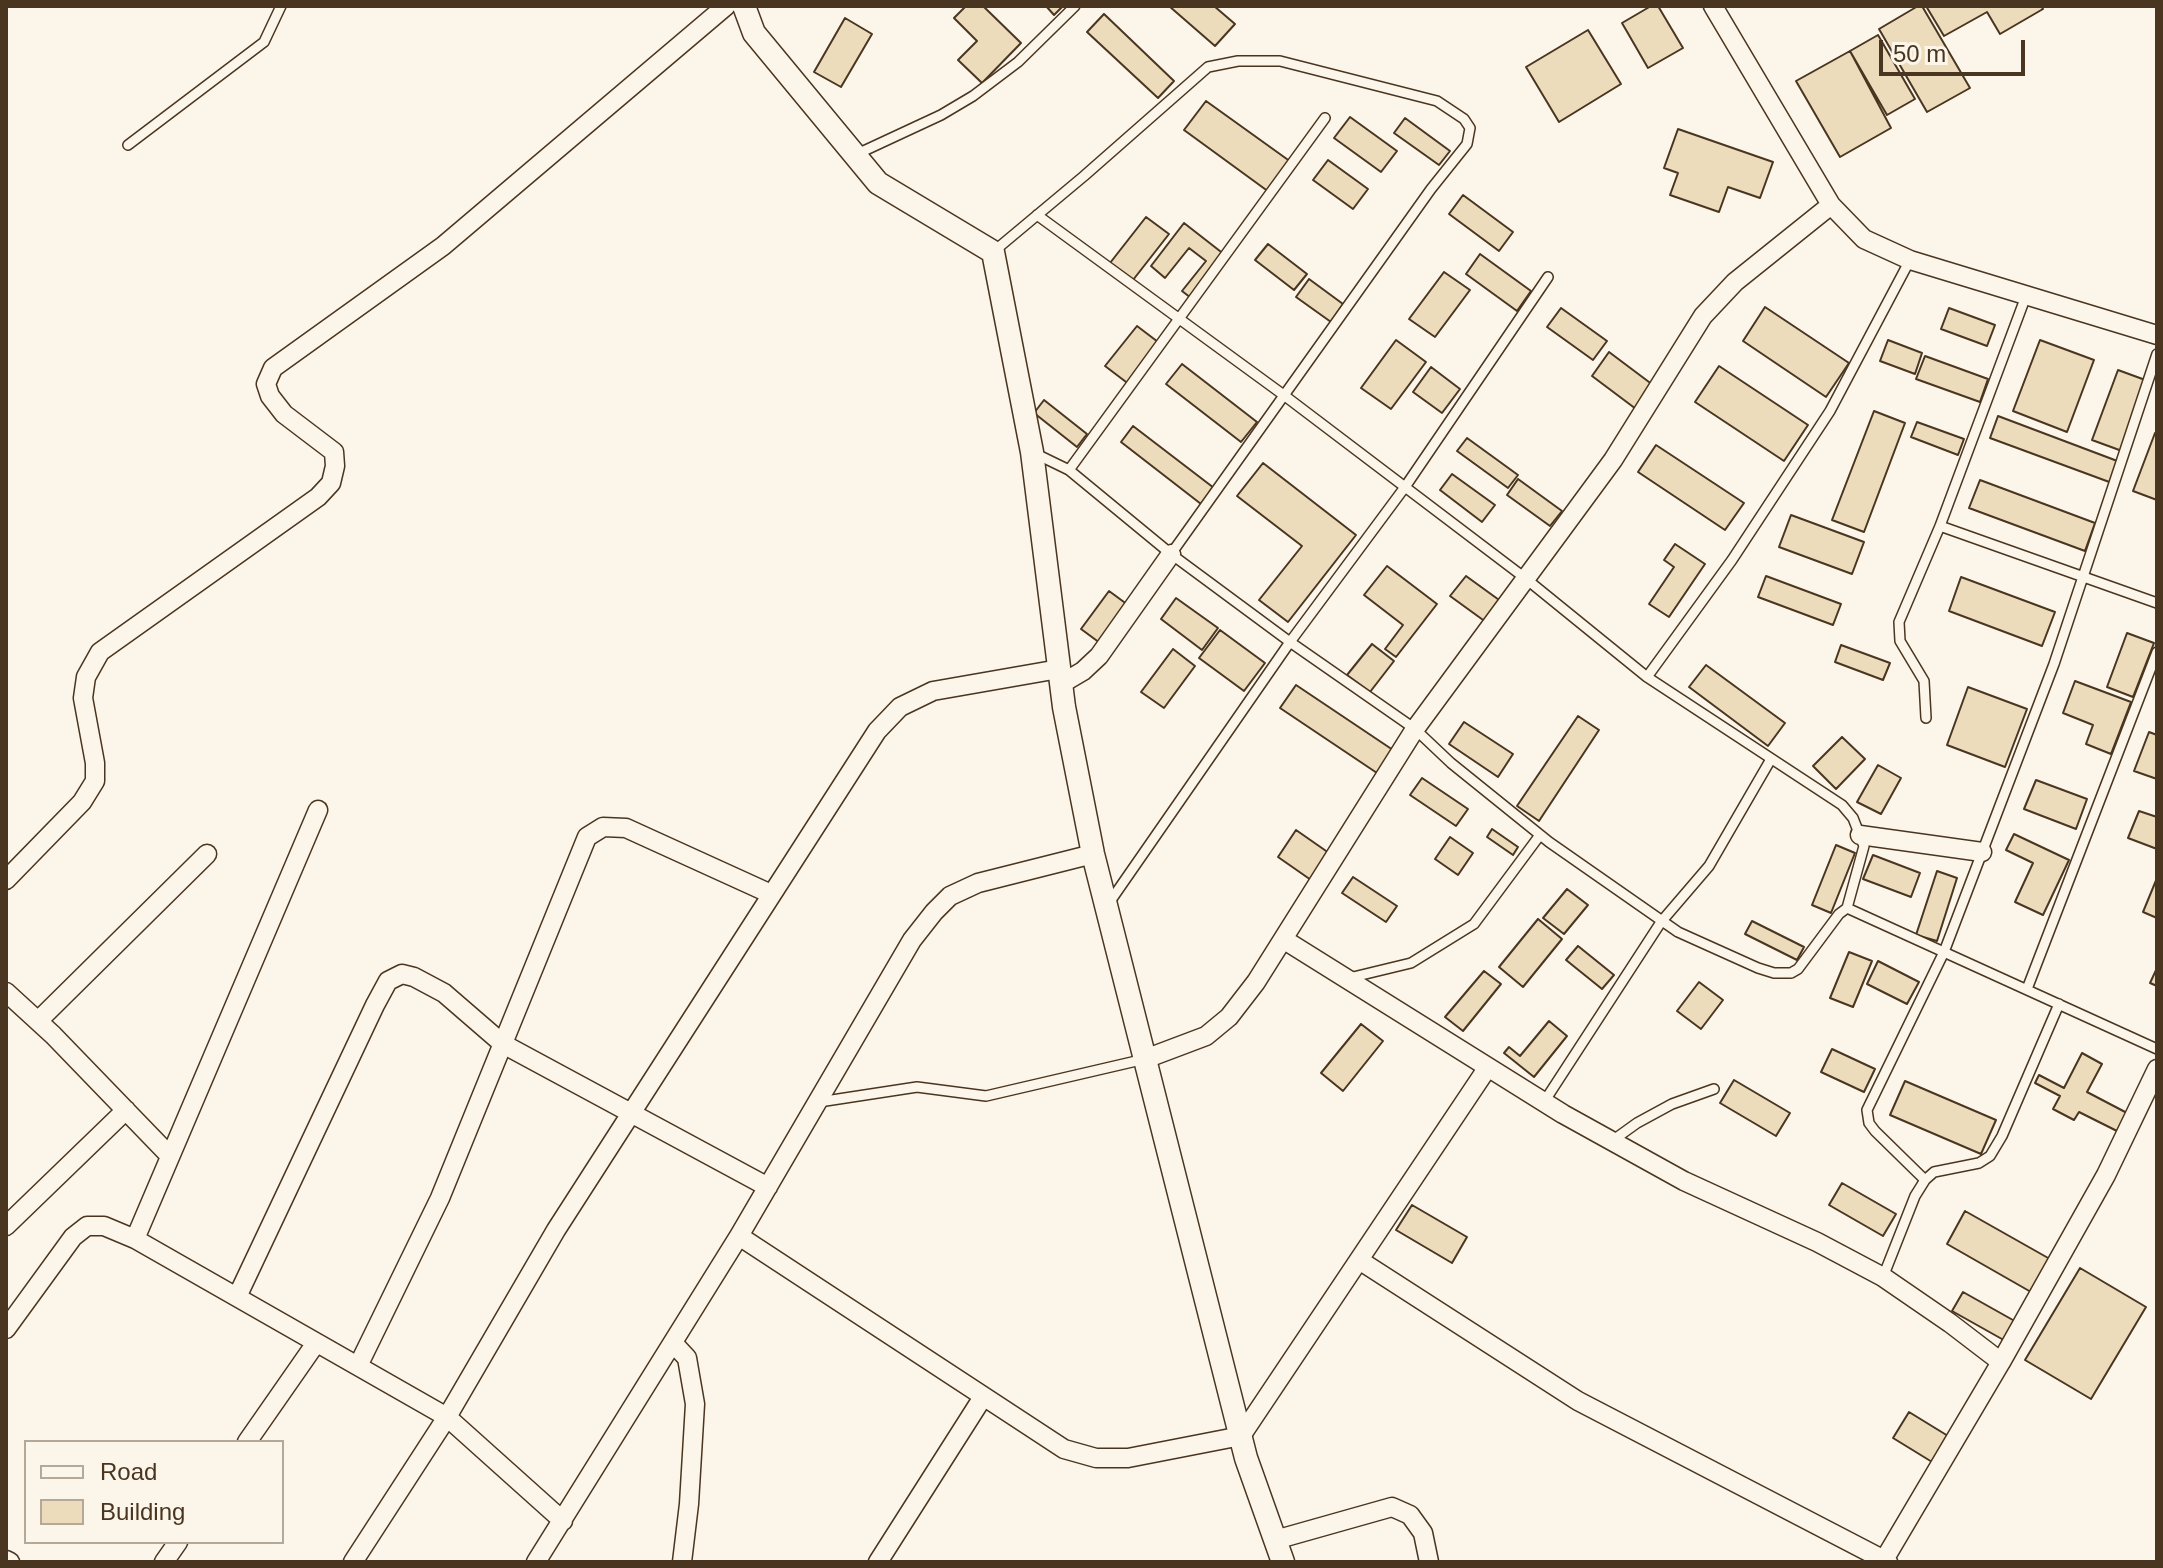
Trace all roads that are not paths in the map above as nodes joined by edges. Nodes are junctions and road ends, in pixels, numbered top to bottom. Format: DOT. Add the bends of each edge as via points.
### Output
graph roads {
  1 [pos="281,6"];
  2 [pos="726,6"];
  3 [pos="744,6"];
  4 [pos="1075,6"];
  5 [pos="1713,6"];
  6 [pos="1325,118"];
  7 [pos="128,145"];
  8 [pos="855,155"];
  9 [pos="1831,205"];
  10 [pos="1037,215"];
  11 [pos="993,252"];
  12 [pos="1910,260"];
  13 [pos="1548,277"];
  14 [pos="2026,296"];
  15 [pos="1181,320"];
  16 [pos="2157,335"];
  17 [pos="2157,354"];
  18 [pos="1285,396"];
  19 [pos="1032,452"];
  20 [pos="1069,470"];
  21 [pos="1405,487"];
  22 [pos="1940,526"];
  23 [pos="1171,554"];
  24 [pos="1525,578"];
  25 [pos="2082,578"];
  26 [pos="2157,603"];
  27 [pos="1290,642"];
  28 [pos="2157,652"];
  29 [pos="1060,676"];
  30 [pos="1647,677"];
  31 [pos="1926,718"];
  32 [pos="1415,729"];
  33 [pos="1771,759"];
  34 [pos="318,810"];
  35 [pos="1540,835"];
  36 [pos="1860,835"];
  37 [pos="1982,852"];
  38 [pos="207,854"];
  39 [pos="1093,854"];
  40 [pos="6,880"];
  41 [pos="771,894"];
  42 [pos="1106,906"];
  43 [pos="1847,908"];
  44 [pos="1661,922"];
  45 [pos="1283,939"];
  46 [pos="1944,952"];
  47 [pos="1347,979"];
  48 [pos="2027,989"];
  49 [pos="6,992"];
  50 [pos="2059,1004"];
  51 [pos="38,1021"];
  52 [pos="503,1044"];
  53 [pos="2157,1049"];
  54 [pos="1145,1059"];
  55 [pos="1488,1067"];
  56 [pos="2157,1069"];
  57 [pos="1714,1089"];
  58 [pos="818,1102"];
  59 [pos="1544,1102"];
  60 [pos="126,1110"];
  61 [pos="630,1114"];
  62 [pos="1612,1141"];
  63 [pos="169,1155"];
  64 [pos="1925,1180"];
  65 [pos="768,1187"];
  66 [pos="6,1226"];
  67 [pos="739,1236"];
  68 [pos="135,1239"];
  69 [pos="1359,1260"];
  70 [pos="1883,1277"];
  71 [pos="237,1297"];
  72 [pos="6,1329"];
  73 [pos="316,1343"];
  74 [pos="673,1343"];
  75 [pos="2001,1362"];
  76 [pos="358,1366"];
  77 [pos="983,1397"];
  78 [pos="447,1417"];
  79 [pos="1241,1436"];
  80 [pos="248,1440"];
  81 [pos="563,1521"];
  82 [pos="1275,1540"];
  83 [pos="177,1544"];
  84 [pos="1886,1561"];
  85 [pos="164,1562"];
  86 [pos="353,1562"];
  87 [pos="536,1562"];
  88 [pos="682,1562"];
  89 [pos="878,1562"];
  90 [pos="1283,1562"];
  91 [pos="1429,1562"];
  1 -- 7 [label="lane" via="264,42"];
  2 -- 40 [label="street" via="443,246 273,368 266,384 270,396 284,414 334,452 331,483 100,652 86,677 83,698 95,781 82,802"];
  3 -- 8 [label="street" via="754,33"];
  4 -- 8 [label="lane" via="1018,62 973,96"];
  5 -- 9 [label="street"];
  6 -- 15 [label="lane"];
  8 -- 11 [label="street" via="878,183"];
  9 -- 12 [label="street" via="1864,239"];
  9 -- 24 [label="street" via="1735,282 1703,316 1613,460"];
  10 -- 11 [label="lane"];
  10 -- 15 [label="lane"];
  10 -- 18 [label="lane" via="1208,67 1280,61 1437,101 1464,119 1470,128 1467,144"];
  11 -- 19 [label="street"];
  12 -- 14 [label="street"];
  12 -- 30 [label="lane" via="1830,411"];
  13 -- 21 [label="lane"];
  14 -- 16 [label="street"];
  14 -- 22 [label="lane"];
  15 -- 18 [label="lane"];
  15 -- 20 [label="lane"];
  17 -- 25 [label="lane"];
  18 -- 21 [label="lane"];
  18 -- 23 [label="lane"];
  19 -- 20 [label="lane"];
  19 -- 29 [label="street"];
  20 -- 23 [label="lane"];
  21 -- 24 [label="lane"];
  21 -- 27 [label="lane"];
  22 -- 25 [label="lane"];
  22 -- 31 [label="lane" via="1899,622 1900,641 1924,681"];
  23 -- 27 [label="lane"];
  23 -- 29 [label="street" via="1099,656 1083,671"];
  24 -- 30 [label="lane"];
  24 -- 32 [label="street"];
  25 -- 26 [label="lane"];
  25 -- 37 [label="lane"];
  27 -- 32 [label="lane"];
  27 -- 42 [label="lane"];
  28 -- 48 [label="lane"];
  29 -- 39 [label="street"];
  29 -- 41 [label="street" via="933,691 900,707 877,731"];
  30 -- 33 [label="lane"];
  32 -- 35 [label="lane"];
  32 -- 45 [label="street"];
  33 -- 36 [label="lane" via="1842,805"];
  33 -- 44 [label="lane" via="1709,866"];
  34 -- 63 [label="street"];
  35 -- 44 [label="lane"];
  35 -- 47 [label="lane" via="1474,924 1411,963"];
  36 -- 37 [label="street"];
  36 -- 43 [label="lane" via="1864,846"];
  37 -- 46 [label="lane"];
  38 -- 51 [label="street"];
  39 -- 42 [label="street"];
  39 -- 58 [label="street" via="978,883 950,896 912,940"];
  41 -- 52 [label="street" via="626,828 603,827 587,837"];
  41 -- 61 [label="street"];
  42 -- 54 [label="street"];
  43 -- 44 [label="lane" via="1791,973 1758,968"];
  43 -- 46 [label="lane"];
  44 -- 59 [label="lane"];
  45 -- 47 [label="street"];
  45 -- 54 [label="street" via="1229,1017 1206,1036"];
  46 -- 48 [label="lane"];
  46 -- 64 [label="lane" via="1867,1110 1875,1131"];
  47 -- 55 [label="street"];
  48 -- 50 [label="lane"];
  49 -- 51 [label="street"];
  50 -- 53 [label="lane"];
  50 -- 64 [label="lane" via="1990,1156 1934,1172"];
  51 -- 60 [label="street"];
  52 -- 61 [label="street"];
  52 -- 71 [label="street" via="444,993 402,974 388,981"];
  52 -- 76 [label="street" via="440,1198"];
  54 -- 58 [label="lane" via="986,1096 917,1087"];
  54 -- 79 [label="street"];
  55 -- 59 [label="street"];
  55 -- 69 [label="street"];
  56 -- 75 [label="street" via="2106,1175"];
  57 -- 62 [label="lane" via="1672,1104"];
  58 -- 65 [label="street"];
  59 -- 62 [label="street"];
  60 -- 63 [label="street"];
  60 -- 66 [label="street"];
  61 -- 65 [label="street"];
  61 -- 78 [label="street"];
  62 -- 70 [label="street"];
  63 -- 68 [label="street"];
  64 -- 70 [label="lane"];
  65 -- 67 [label="street"];
  67 -- 74 [label="street"];
  67 -- 77 [label="street"];
  68 -- 71 [label="street"];
  68 -- 72 [label="street" via="104,1226 87,1226 73,1237"];
  69 -- 79 [label="street"];
  69 -- 84 [label="street" via="1578,1401"];
  70 -- 75 [label="street"];
  71 -- 73 [label="street"];
  73 -- 76 [label="street"];
  73 -- 80 [label="street"];
  74 -- 81 [label="street"];
  74 -- 88 [label="street" via="687,1358 695,1404"];
  75 -- 84 [label="street"];
  76 -- 78 [label="street"];
  77 -- 79 [label="street" via="1064,1449 1096,1458 1128,1458"];
  77 -- 89 [label="street"];
  78 -- 81 [label="street"];
  78 -- 86 [label="street"];
  79 -- 82 [label="street"];
  81 -- 87 [label="street"];
  82 -- 90 [label="street"];
  82 -- 91 [label="street" via="1392,1507 1410,1515 1423,1533"];
  83 -- 85 [label="street"];
}
